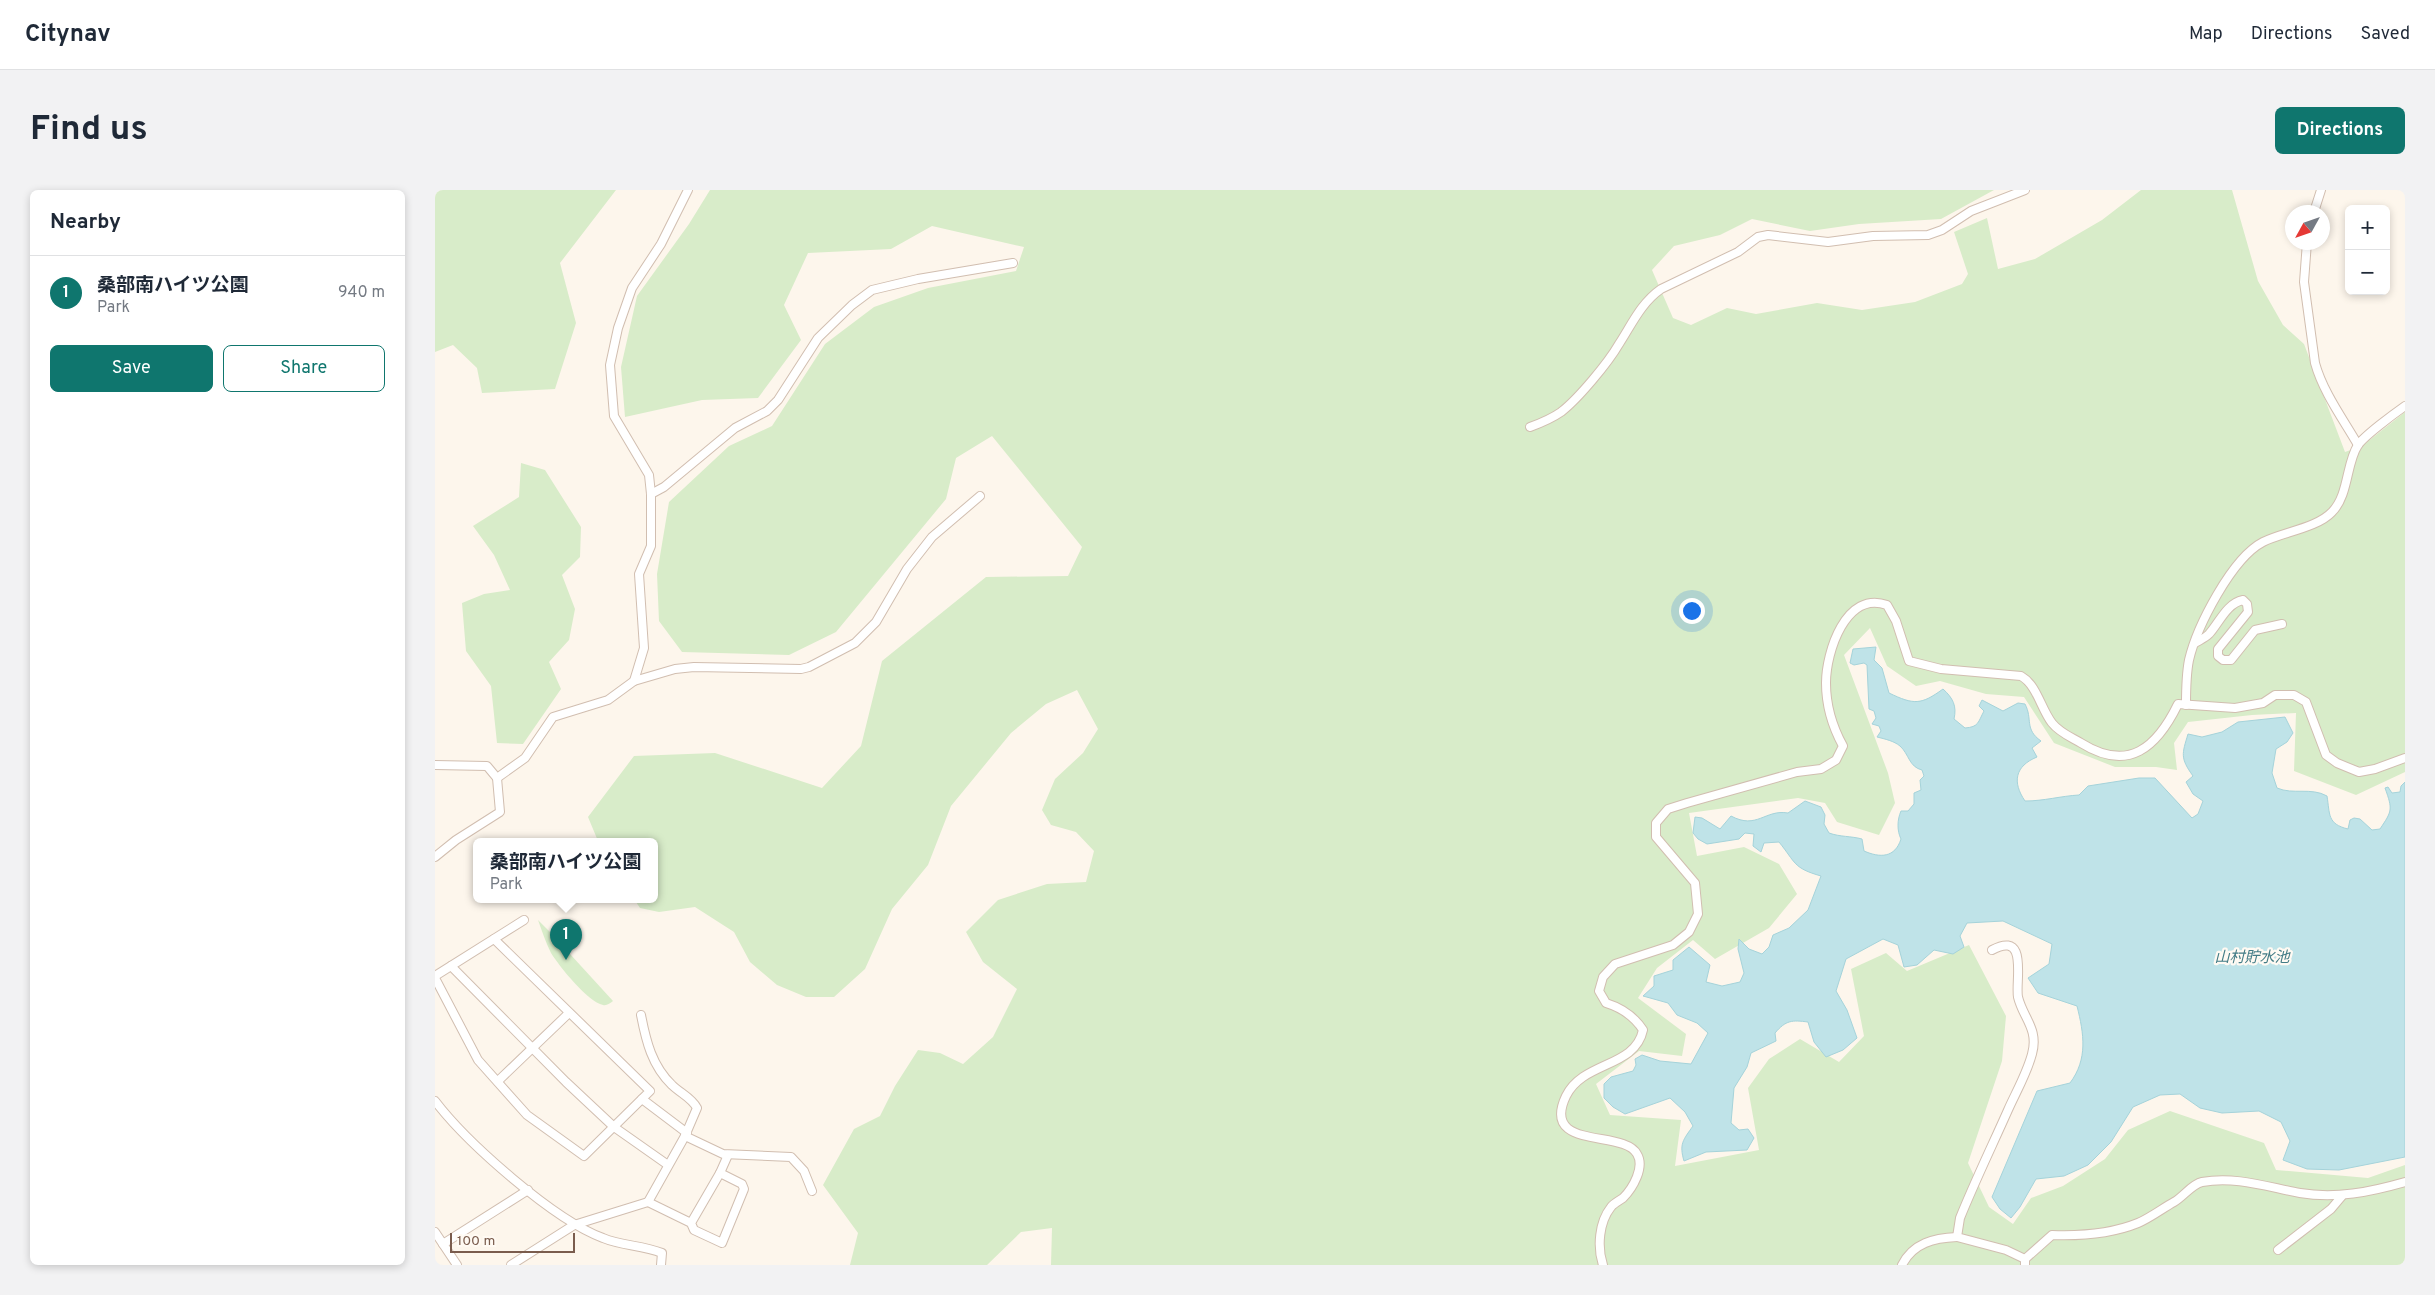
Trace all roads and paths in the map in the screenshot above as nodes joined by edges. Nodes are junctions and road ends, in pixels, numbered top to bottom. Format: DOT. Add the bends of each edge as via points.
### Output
graph roads {
  1 [pos="688,190"];
  2 [pos="2025,190"];
  3 [pos="2321,190"];
  4 [pos="2316,205"];
  5 [pos="2307,250"];
  6 [pos="1013,263"];
  7 [pos="2405,406"];
  8 [pos="1530,427"];
  9 [pos="2358,445"];
  10 [pos="651,494"];
  11 [pos="980,496"];
  12 [pos="2282,624"];
  13 [pos="2195,643"];
  14 [pos="634,681"];
  15 [pos="2186,705"];
  16 [pos="2405,758"];
  17 [pos="435,765"];
  18 [pos="497,778"];
  19 [pos="435,857"];
  20 [pos="524,920"];
  21 [pos="494,939"];
  22 [pos="1992,950"];
  23 [pos="451,966"];
  24 [pos="435,977"];
  25 [pos="569,1013"];
  26 [pos="641,1015"];
  27 [pos="533,1049"];
  28 [pos="498,1081"];
  29 [pos="642,1099"];
  30 [pos="435,1102"];
  31 [pos="615,1127"];
  32 [pos="686,1134"];
  33 [pos="728,1155"];
  34 [pos="668,1165"];
  35 [pos="721,1173"];
  36 [pos="2405,1182"];
  37 [pos="528,1190"];
  38 [pos="812,1191"];
  39 [pos="2342,1196"];
  40 [pos="648,1202"];
  41 [pos="691,1223"];
  42 [pos="574,1224"];
  43 [pos="435,1232"];
  44 [pos="1957,1237"];
  45 [pos="443,1244"];
  46 [pos="2278,1250"];
  47 [pos="2025,1262"];
  48 [pos="457,1265"];
  49 [pos="511,1265"];
  50 [pos="661,1265"];
  51 [pos="1603,1265"];
  52 [pos="1902,1265"];
  1 -- 10 [label="street" via="661,244 632,288 618,328 611,365 614,416 649,475"];
  2 -- 8 [label="street" via="1971,211 1942,230 1928,234 1828,242 1768,235 1758,237 1738,252 1650,296 1618,347 1574,399 1549,420"];
  3 -- 4 [label="street"];
  5 -- 9 [label="street" via="2305,282 2318,374"];
  6 -- 10 [label="street" via="872,290 818,338 778,400 767,411 735,428 664,487"];
  7 -- 9 [label="street"];
  9 -- 13 [label="street" via="2340,502 2332,513 2252,548 2213,605"];
  10 -- 14 [label="street" via="651,546 639,574 644,648"];
  11 -- 14 [label="street" via="932,537 907,569 876,622 855,643 801,669 695,667 675,669"];
  12 -- 13 [label="street" via="2255,630 2231,660 2223,660 2218,656 2218,649 2249,612 2243,600 2237,601 2207,636"];
  13 -- 15 [label="street" via="2186,677"];
  14 -- 18 [label="street" via="608,700 553,717 525,758"];
  15 -- 16 [label="street" via="2235,708 2263,703 2275,695 2293,695 2306,702 2326,755 2337,763 2359,772"];
  15 -- 51 [label="street" via="2178,704 2159,736 2142,752 2119,755 2103,752 2090,748 2054,725 2038,701 2030,681 2021,676 1941,669 1909,661 1891,609 1880,602 1858,607 1848,617 1830,649 1826,684 1830,716 1843,746 1836,760 1821,769 1751,784 1668,809 1656,823 1657,837 1695,883 1698,914 1689,932 1673,945 1615,964 1603,977 1599,991 1606,1002 1637,1020 1643,1030 1642,1036 1622,1058 1576,1081 1561,1112 1565,1124 1574,1132 1616,1141 1637,1152 1638,1174 1602,1224"];
  17 -- 18 [label="street" via="487,766"];
  18 -- 19 [label="street" via="500,812"];
  20 -- 21 [label="street"];
  21 -- 23 [label="street"];
  21 -- 25 [label="street"];
  22 -- 44 [label="street" via="2000,946 2009,947 2019,956 2018,996 2031,1024 2033,1045 2022,1078 1960,1218"];
  23 -- 24 [label="street"];
  23 -- 27 [label="street"];
  24 -- 28 [label="street" via="478,1060"];
  25 -- 27 [label="street"];
  25 -- 29 [label="street" via="650,1092"];
  26 -- 32 [label="street" via="648,1049 660,1070 697,1108"];
  27 -- 28 [label="street"];
  27 -- 31 [label="street"];
  28 -- 31 [label="street" via="527,1115 584,1156"];
  29 -- 31 [label="street"];
  29 -- 32 [label="street"];
  30 -- 37 [label="street" via="464,1134"];
  31 -- 34 [label="street"];
  32 -- 33 [label="street"];
  32 -- 34 [label="street"];
  33 -- 35 [label="street"];
  33 -- 38 [label="street" via="791,1157 804,1170"];
  34 -- 40 [label="street"];
  35 -- 41 [label="street"];
  35 -- 41 [label="street" via="742,1184 744,1189 722,1243 694,1230"];
  36 -- 39 [label="street"];
  37 -- 42 [label="street"];
  37 -- 45 [label="street"];
  39 -- 46 [label="street" via="2331,1209"];
  39 -- 47 [label="street" via="2301,1193 2256,1182 2199,1182 2139,1223 2081,1236 2052,1236"];
  40 -- 41 [label="street"];
  40 -- 42 [label="street"];
  42 -- 49 [label="street"];
  42 -- 50 [label="street" via="609,1241 647,1247 662,1253"];
  43 -- 45 [label="street"];
  44 -- 47 [label="street" via="2006,1250"];
  44 -- 52 [label="street" via="1923,1243 1908,1254"];
  45 -- 48 [label="street"];
}
